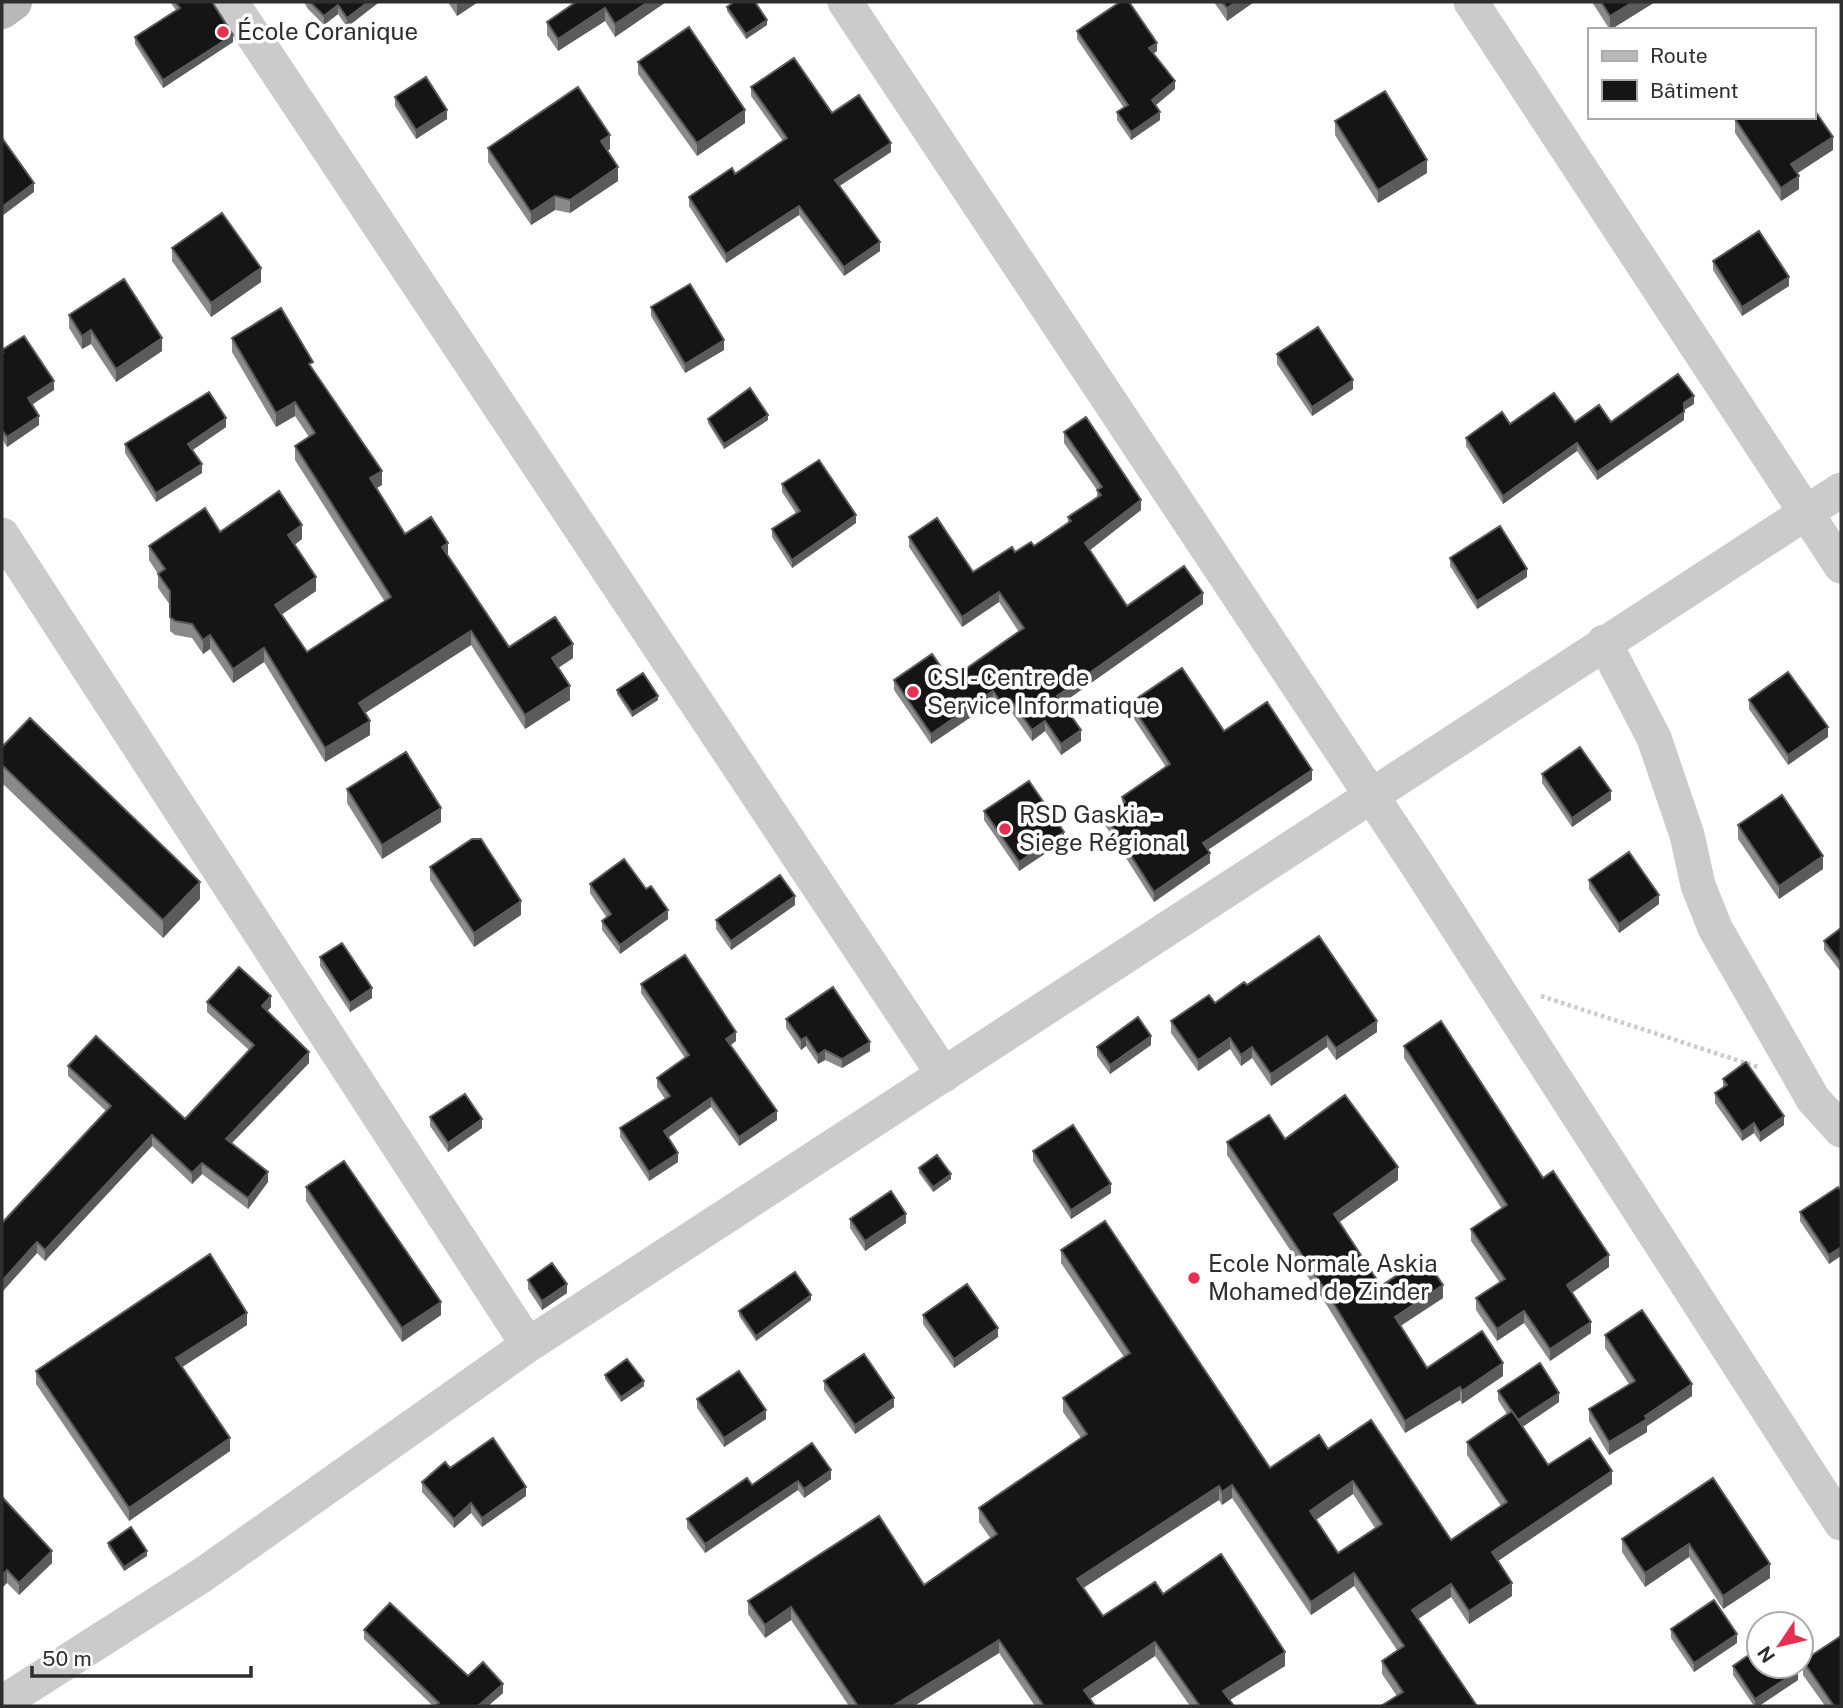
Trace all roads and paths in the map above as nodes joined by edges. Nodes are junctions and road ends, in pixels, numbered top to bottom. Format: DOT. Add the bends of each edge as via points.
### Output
graph roads {
  1 [pos="13,2"];
  2 [pos="231,2"];
  3 [pos="845,2"];
  4 [pos="1471,2"];
  5 [pos="2,10"];
  6 [pos="1841,490"];
  7 [pos="1806,512"];
  8 [pos="2,535"];
  9 [pos="1841,566"];
  10 [pos="1604,642"];
  11 [pos="1371,797"];
  12 [pos="1492,982"];
  13 [pos="1767,1070"];
  14 [pos="944,1074"];
  15 [pos="1841,1130"];
  16 [pos="528,1345"];
  17 [pos="1841,1523"];
  18 [pos="2,1703"];
  1 -- 5 [label="street"];
  2 -- 14 [label="street"];
  3 -- 11 [label="street"];
  4 -- 7 [label="street"];
  6 -- 7 [label="street"];
  7 -- 9 [label="street"];
  7 -- 10 [label="street"];
  8 -- 16 [label="street"];
  10 -- 11 [label="street"];
  10 -- 15 [label="street" via="1654,738 1715,928 1812,1100"];
  11 -- 12 [label="street"];
  11 -- 14 [label="street"];
  12 -- 13 [label="path"];
  12 -- 17 [label="street"];
  14 -- 16 [label="street"];
  16 -- 18 [label="street" via="201,1576"];
}
